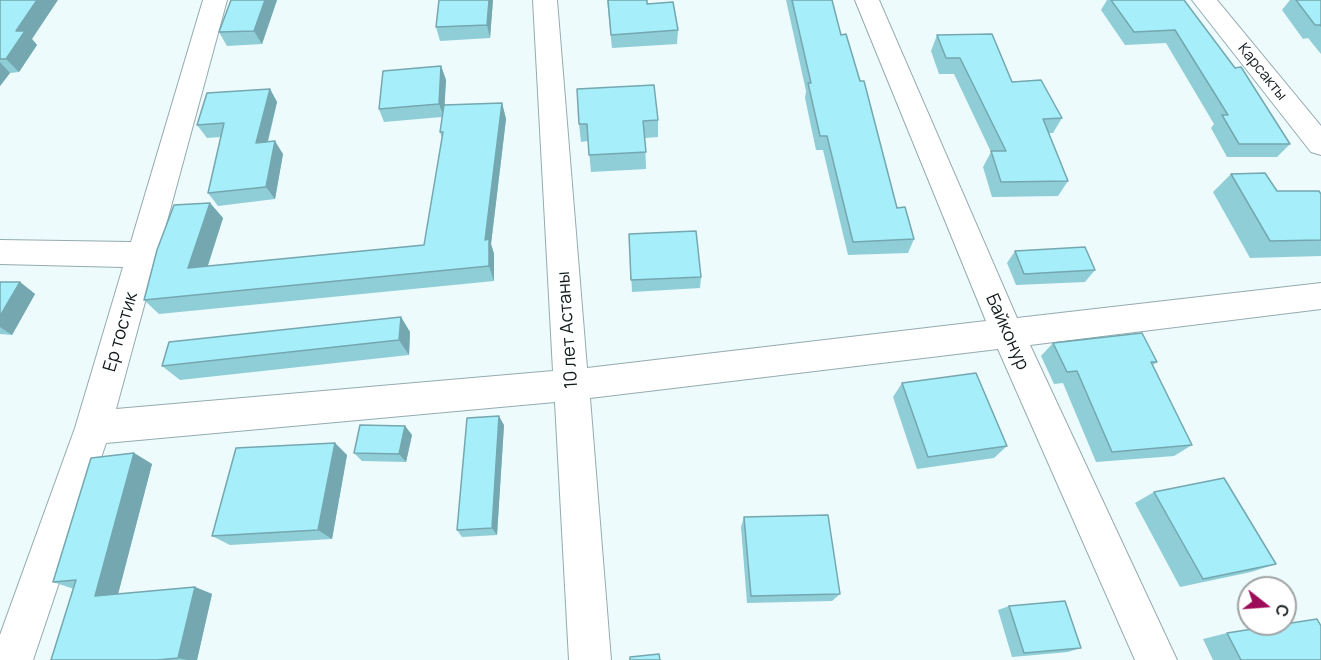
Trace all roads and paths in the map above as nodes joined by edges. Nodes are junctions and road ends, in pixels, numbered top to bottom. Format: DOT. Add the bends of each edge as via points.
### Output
graph roads {
  1 [pos="215,0"];
  2 [pos="545,0"];
  3 [pos="867,0"];
  4 [pos="1204,0"];
  5 [pos="1321,145"];
  6 [pos="0,252"];
  7 [pos="143,255"];
  8 [pos="1321,296"];
  9 [pos="1007,332"];
  10 [pos="572,385"];
  11 [pos="93,429"];
  12 [pos="12,660"];
  13 [pos="590,660"];
  14 [pos="1156,660"];
  1 -- 7 [label="street, Ер тостик"];
  2 -- 10 [label="street, 10 лет Астаны"];
  3 -- 9 [label="street, Байконур"];
  4 -- 5 [label="street, Карсакты"];
  6 -- 7 [label="street"];
  7 -- 11 [label="street, Ер тостик"];
  8 -- 9 [label="street"];
  9 -- 10 [label="street"];
  9 -- 14 [label="street, Байконур"];
  10 -- 11 [label="street"];
  10 -- 13 [label="street, 10 лет Астаны"];
  11 -- 12 [label="street, Ер тостик"];
}
